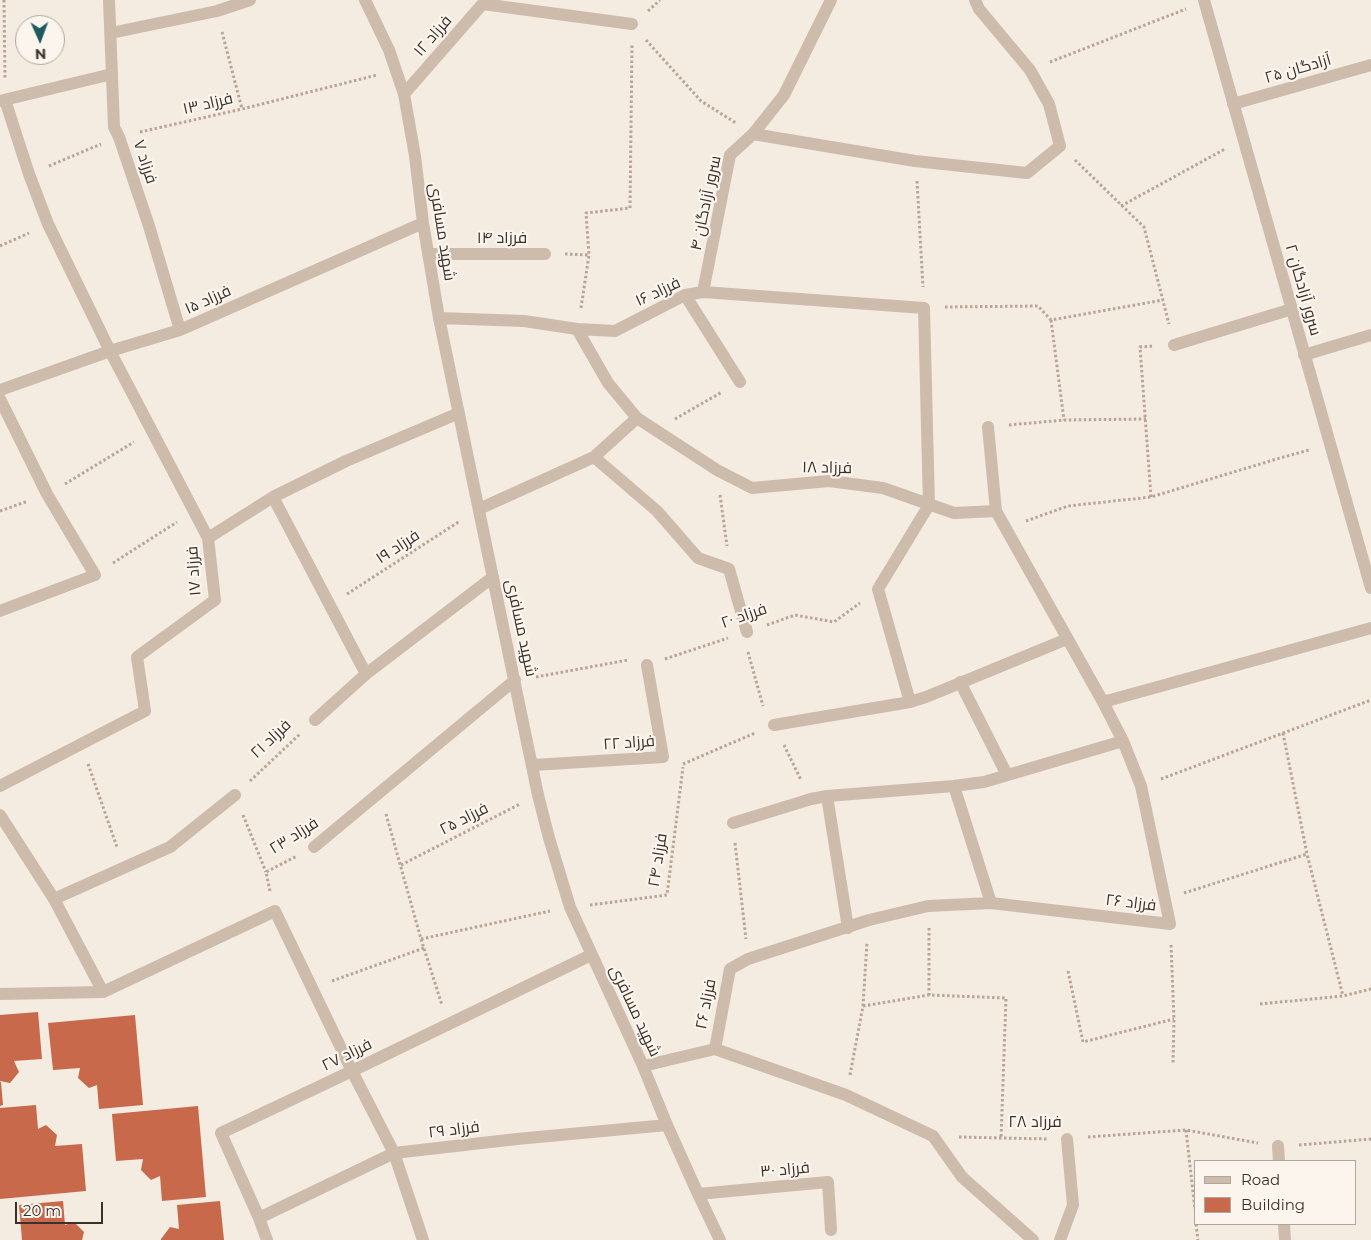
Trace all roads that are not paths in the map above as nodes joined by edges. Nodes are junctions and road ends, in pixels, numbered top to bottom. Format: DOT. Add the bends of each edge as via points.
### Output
graph roads {
  1 [pos="109,0"];
  2 [pos="250,0"];
  3 [pos="365,0"];
  4 [pos="830,0"];
  5 [pos="975,0"];
  6 [pos="1204,1"];
  7 [pos="485,2"];
  8 [pos="632,24"];
  9 [pos="110,33"];
  10 [pos="1371,65"];
  11 [pos="112,74"];
  12 [pos="404,94"];
  13 [pos="2,101"];
  14 [pos="1234,104"];
  15 [pos="754,134"];
  16 [pos="423,223"];
  17 [pos="429,254"];
  18 [pos="545,254"];
  19 [pos="703,292"];
  20 [pos="685,295"];
  21 [pos="1292,309"];
  22 [pos="439,318"];
  23 [pos="577,329"];
  24 [pos="180,330"];
  25 [pos="1371,335"];
  26 [pos="1174,345"];
  27 [pos="110,351"];
  28 [pos="1304,355"];
  29 [pos="740,382"];
  30 [pos="0,390"];
  31 [pos="0,399"];
  32 [pos="459,413"];
  33 [pos="637,418"];
  34 [pos="988,427"];
  35 [pos="594,457"];
  36 [pos="273,497"];
  37 [pos="929,505"];
  38 [pos="479,509"];
  39 [pos="996,511"];
  40 [pos="208,538"];
  41 [pos="493,577"];
  42 [pos="1371,588"];
  43 [pos="0,611"];
  44 [pos="1371,628"];
  45 [pos="747,632"];
  46 [pos="1067,639"];
  47 [pos="647,665"];
  48 [pos="366,674"];
  49 [pos="515,680"];
  50 [pos="960,682"];
  51 [pos="910,702"];
  52 [pos="1103,702"];
  53 [pos="315,720"];
  54 [pos="774,725"];
  55 [pos="1123,741"];
  56 [pos="533,765"];
  57 [pos="1007,775"];
  58 [pos="0,786"];
  59 [pos="954,786"];
  60 [pos="235,795"];
  61 [pos="827,796"];
  62 [pos="0,815"];
  63 [pos="733,823"];
  64 [pos="314,847"];
  65 [pos="54,899"];
  66 [pos="991,903"];
  67 [pos="848,928"];
  68 [pos="591,955"];
  69 [pos="103,992"];
  70 [pos="0,994"];
  71 [pos="715,1049"];
  72 [pos="643,1066"];
  73 [pos="352,1071"];
  74 [pos="667,1125"];
  75 [pos="1067,1139"];
  76 [pos="1278,1146"];
  77 [pos="394,1153"];
  78 [pos="1279,1160"];
  79 [pos="698,1194"];
  80 [pos="259,1218"];
  81 [pos="1284,1225"];
  82 [pos="831,1230"];
  83 [pos="267,1240"];
  84 [pos="423,1240"];
  85 [pos="720,1240"];
  86 [pos="1033,1240"];
  87 [pos="1060,1240"];
  88 [pos="1285,1240"];
  1 -- 9 [label="street, فرزاد ۷"];
  2 -- 9 [label="street" via="217,11"];
  3 -- 12 [label="street, شهید مسافری" via="389,50"];
  4 -- 15 [label="street, سرور آزادگان ۴" via="784,95"];
  5 -- 15 [label="street" via="1030,70 1049,104 1060,146 1027,173 915,161"];
  6 -- 14 [label="street, سرور آزادگان ۲"];
  7 -- 8 [label="street"];
  7 -- 12 [label="street, فرزاد ۱۲"];
  9 -- 11 [label="street, فرزاد ۷"];
  10 -- 14 [label="street, آزادگان ۲۵"];
  11 -- 13 [label="street"];
  11 -- 24 [label="street, فرزاد ۷" via="114,127 149,226"];
  12 -- 16 [label="street, شهید مسافری"];
  13 -- 27 [label="street" via="48,224"];
  14 -- 21 [label="street, سرور آزادگان ۲"];
  15 -- 19 [label="street, سرور آزادگان ۴" via="730,155"];
  16 -- 17 [label="street, شهید مسافری"];
  16 -- 24 [label="street, فرزاد ۱۵"];
  17 -- 18 [label="street, فرزاد ۱۴"];
  17 -- 22 [label="street, شهید مسافری"];
  19 -- 20 [label="street, فرزاد ۱۶"];
  19 -- 37 [label="street, فرزاد ۱۶" via="924,308"];
  20 -- 23 [label="street, فرزاد ۱۶" via="615,331"];
  20 -- 29 [label="street"];
  21 -- 26 [label="street"];
  21 -- 28 [label="street, سرور آزادگان ۲"];
  22 -- 23 [label="street, فرزاد ۱۶" via="524,320"];
  22 -- 32 [label="street, شهید مسافری"];
  23 -- 33 [label="street, فرزاد ۱۸" via="608,383"];
  24 -- 27 [label="street, فرزاد ۱۵"];
  25 -- 28 [label="street"];
  27 -- 30 [label="street, فرزاد ۱۵"];
  27 -- 40 [label="street"];
  28 -- 42 [label="street, سرور آزادگان ۲"];
  31 -- 43 [label="street" via="47,494 95,575"];
  32 -- 36 [label="street, فرزاد ۱۷" via="346,461"];
  32 -- 38 [label="street, شهید مسافری"];
  33 -- 35 [label="street"];
  33 -- 37 [label="street, فرزاد ۱۸" via="717,470 752,488 830,481 883,488"];
  34 -- 39 [label="street"];
  35 -- 38 [label="street"];
  35 -- 45 [label="street" via="658,511 698,558 729,569"];
  36 -- 40 [label="street, فرزاد ۱۷"];
  36 -- 48 [label="street"];
  37 -- 39 [label="street, فرزاد ۱۸" via="954,513"];
  37 -- 51 [label="street" via="878,590"];
  38 -- 41 [label="street, شهید مسافری"];
  39 -- 46 [label="street"];
  40 -- 58 [label="street, فرزاد ۱۷" via="215,600 137,657 145,711"];
  41 -- 48 [label="street, فرزاد ۲۱"];
  41 -- 49 [label="street, شهید مسافری"];
  44 -- 52 [label="street"];
  46 -- 50 [label="street"];
  46 -- 52 [label="street"];
  47 -- 56 [label="street, فرزاد ۲۲" via="664,757"];
  48 -- 53 [label="street, فرزاد ۲۱"];
  49 -- 56 [label="street, شهید مسافری"];
  49 -- 64 [label="street, فرزاد ۲۳"];
  50 -- 51 [label="street"];
  50 -- 57 [label="street"];
  51 -- 54 [label="street"];
  52 -- 55 [label="street, فرزاد ۲۶"];
  55 -- 57 [label="street"];
  55 -- 66 [label="street, فرزاد ۲۶" via="1141,786 1170,924"];
  56 -- 68 [label="street, شهید مسافری" via="548,838 570,907"];
  57 -- 59 [label="street"];
  59 -- 61 [label="street"];
  59 -- 66 [label="street"];
  60 -- 65 [label="street" via="170,847"];
  61 -- 63 [label="street"];
  61 -- 67 [label="street"];
  62 -- 65 [label="street"];
  65 -- 69 [label="street"];
  66 -- 67 [label="street, فرزاد ۲۶" via="928,906"];
  67 -- 71 [label="street, فرزاد ۲۶" via="748,959 730,969"];
  68 -- 72 [label="street, شهید مسافری"];
  68 -- 73 [label="street, فرزاد ۲۷"];
  69 -- 70 [label="street"];
  69 -- 73 [label="street" via="274,911"];
  71 -- 72 [label="street"];
  71 -- 86 [label="street" via="846,1095 933,1136 962,1177"];
  72 -- 74 [label="street, شهید مسافری"];
  73 -- 77 [label="street"];
  73 -- 80 [label="street, فرزاد ۲۷" via="221,1132"];
  74 -- 77 [label="street, فرزاد ۲۹"];
  74 -- 79 [label="street, شهید مسافری"];
  75 -- 87 [label="street" via="1073,1205"];
  76 -- 78 [label="street"];
  77 -- 80 [label="street, فرزاد ۲۹"];
  77 -- 84 [label="street"];
  79 -- 82 [label="street, فرزاد ۳۰" via="828,1182"];
  79 -- 85 [label="street, شهید مسافری"];
  80 -- 83 [label="street, فرزاد ۲۷"];
  81 -- 88 [label="street"];
}
